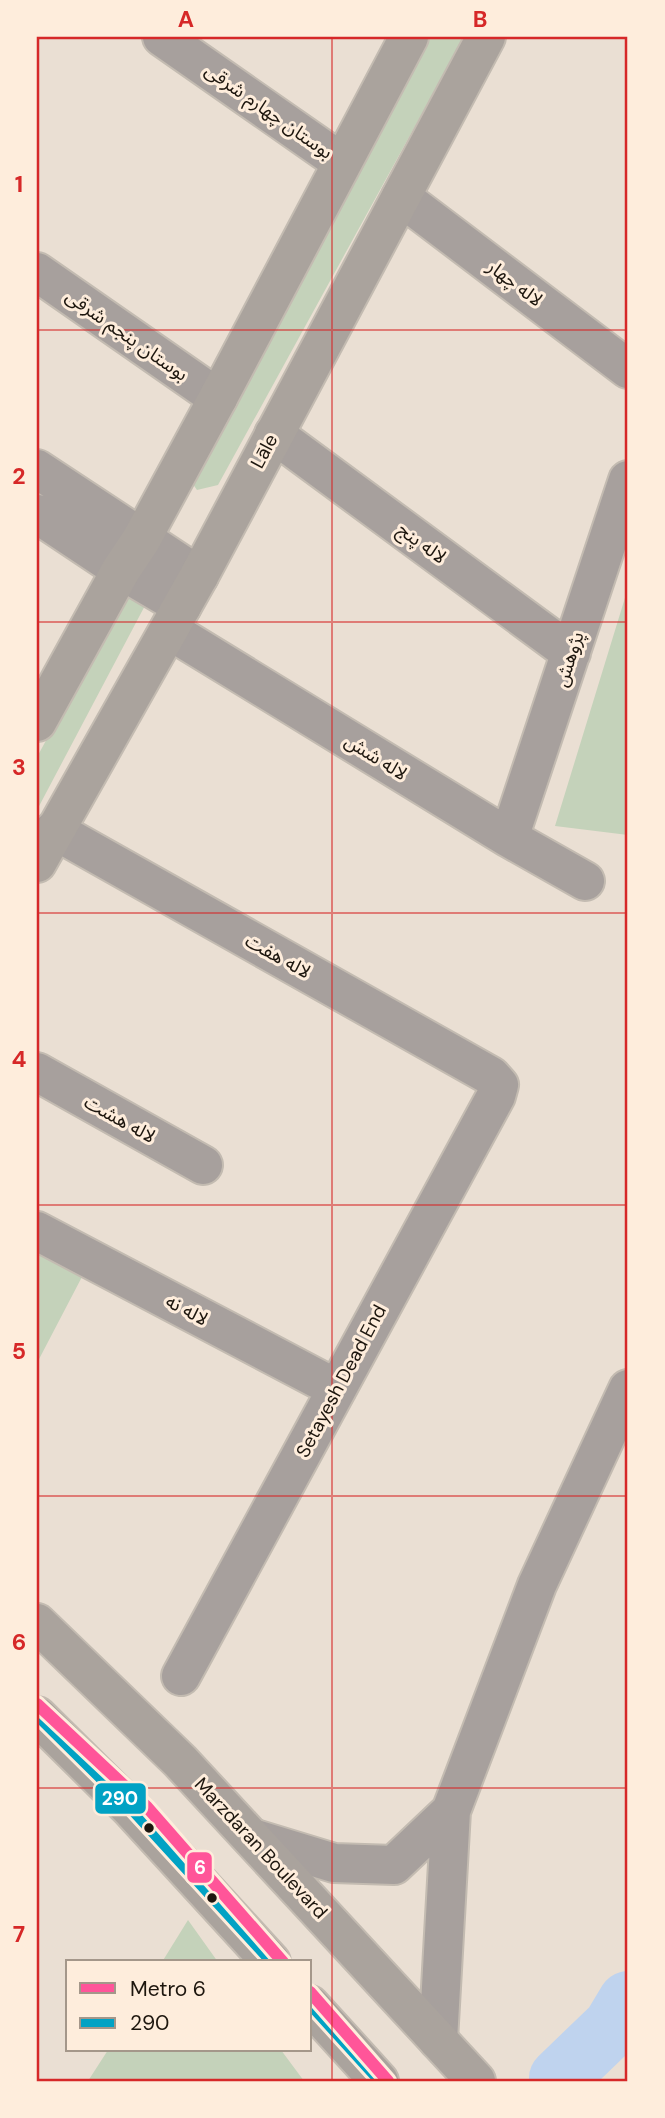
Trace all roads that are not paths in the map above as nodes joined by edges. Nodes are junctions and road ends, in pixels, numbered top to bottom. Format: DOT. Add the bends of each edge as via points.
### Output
graph roads {
  1 [pos="162,37"];
  2 [pos="409,37"];
  3 [pos="486,37"];
  4 [pos="341,162"];
  5 [pos="401,197"];
  6 [pos="37,272"];
  7 [pos="628,369"];
  8 [pos="218,398"];
  9 [pos="274,434"];
  10 [pos="37,469"];
  11 [pos="628,480"];
  12 [pos="37,514"];
  13 [pos="131,555"];
  14 [pos="183,604"];
  15 [pos="571,653"];
  16 [pos="38,715"];
  17 [pos="509,838"];
  18 [pos="46,846"];
  19 [pos="585,881"];
  20 [pos="37,1072"];
  21 [pos="499,1085"];
  22 [pos="203,1165"];
  23 [pos="37,1231"];
  24 [pos="337,1388"];
  25 [pos="628,1389"];
  26 [pos="37,1623"];
  27 [pos="181,1676"];
  28 [pos="37,1716"];
  29 [pos="451,1811"];
  30 [pos="252,1838"];
  31 [pos="269,1960"];
  32 [pos="312,2007"];
  33 [pos="438,2040"];
  34 [pos="379,2081"];
  35 [pos="477,2081"];
  1 -- 4 [label="street, بوستان چهارم شرقی"];
  2 -- 4 [label="main road"];
  3 -- 5 [label="main road, Lāle"];
  4 -- 8 [label="main road"];
  5 -- 7 [label="street, لاله چهار"];
  5 -- 9 [label="main road, Lāle"];
  6 -- 8 [label="street, بوستان پنجم شرقی"];
  8 -- 13 [label="main road"];
  9 -- 14 [label="main road, Lāle"];
  9 -- 15 [label="street, لاله پنج"];
  10 -- 13 [label="street"];
  11 -- 15 [label="street, پژوهش"];
  12 -- 13 [label="street"];
  13 -- 14 [label="street, لاله شش"];
  13 -- 16 [label="main road"];
  14 -- 17 [label="street, لاله شش"];
  14 -- 18 [label="main road, Lāle"];
  15 -- 17 [label="street, پژوهش"];
  17 -- 19 [label="street, لاله شش"];
  18 -- 21 [label="street, لاله هفت" via="491,1076"];
  20 -- 22 [label="street, لاله هشت"];
  21 -- 24 [label="street, Setayesh Dead End"];
  23 -- 24 [label="street, لاله نه"];
  24 -- 27 [label="street, Setayesh Dead End"];
  25 -- 29 [label="street" via="537,1585"];
  26 -- 30 [label="main road, Marzdaran Boulevard" via="180,1761"];
  28 -- 31 [label="main road" via="130,1808"];
  29 -- 30 [label="street" via="394,1865 334,1863"];
  29 -- 33 [label="street"];
  30 -- 33 [label="main road, Marzdaran Boulevard"];
  32 -- 34 [label="main road"];
  33 -- 35 [label="main road, Marzdaran Boulevard"];
}
